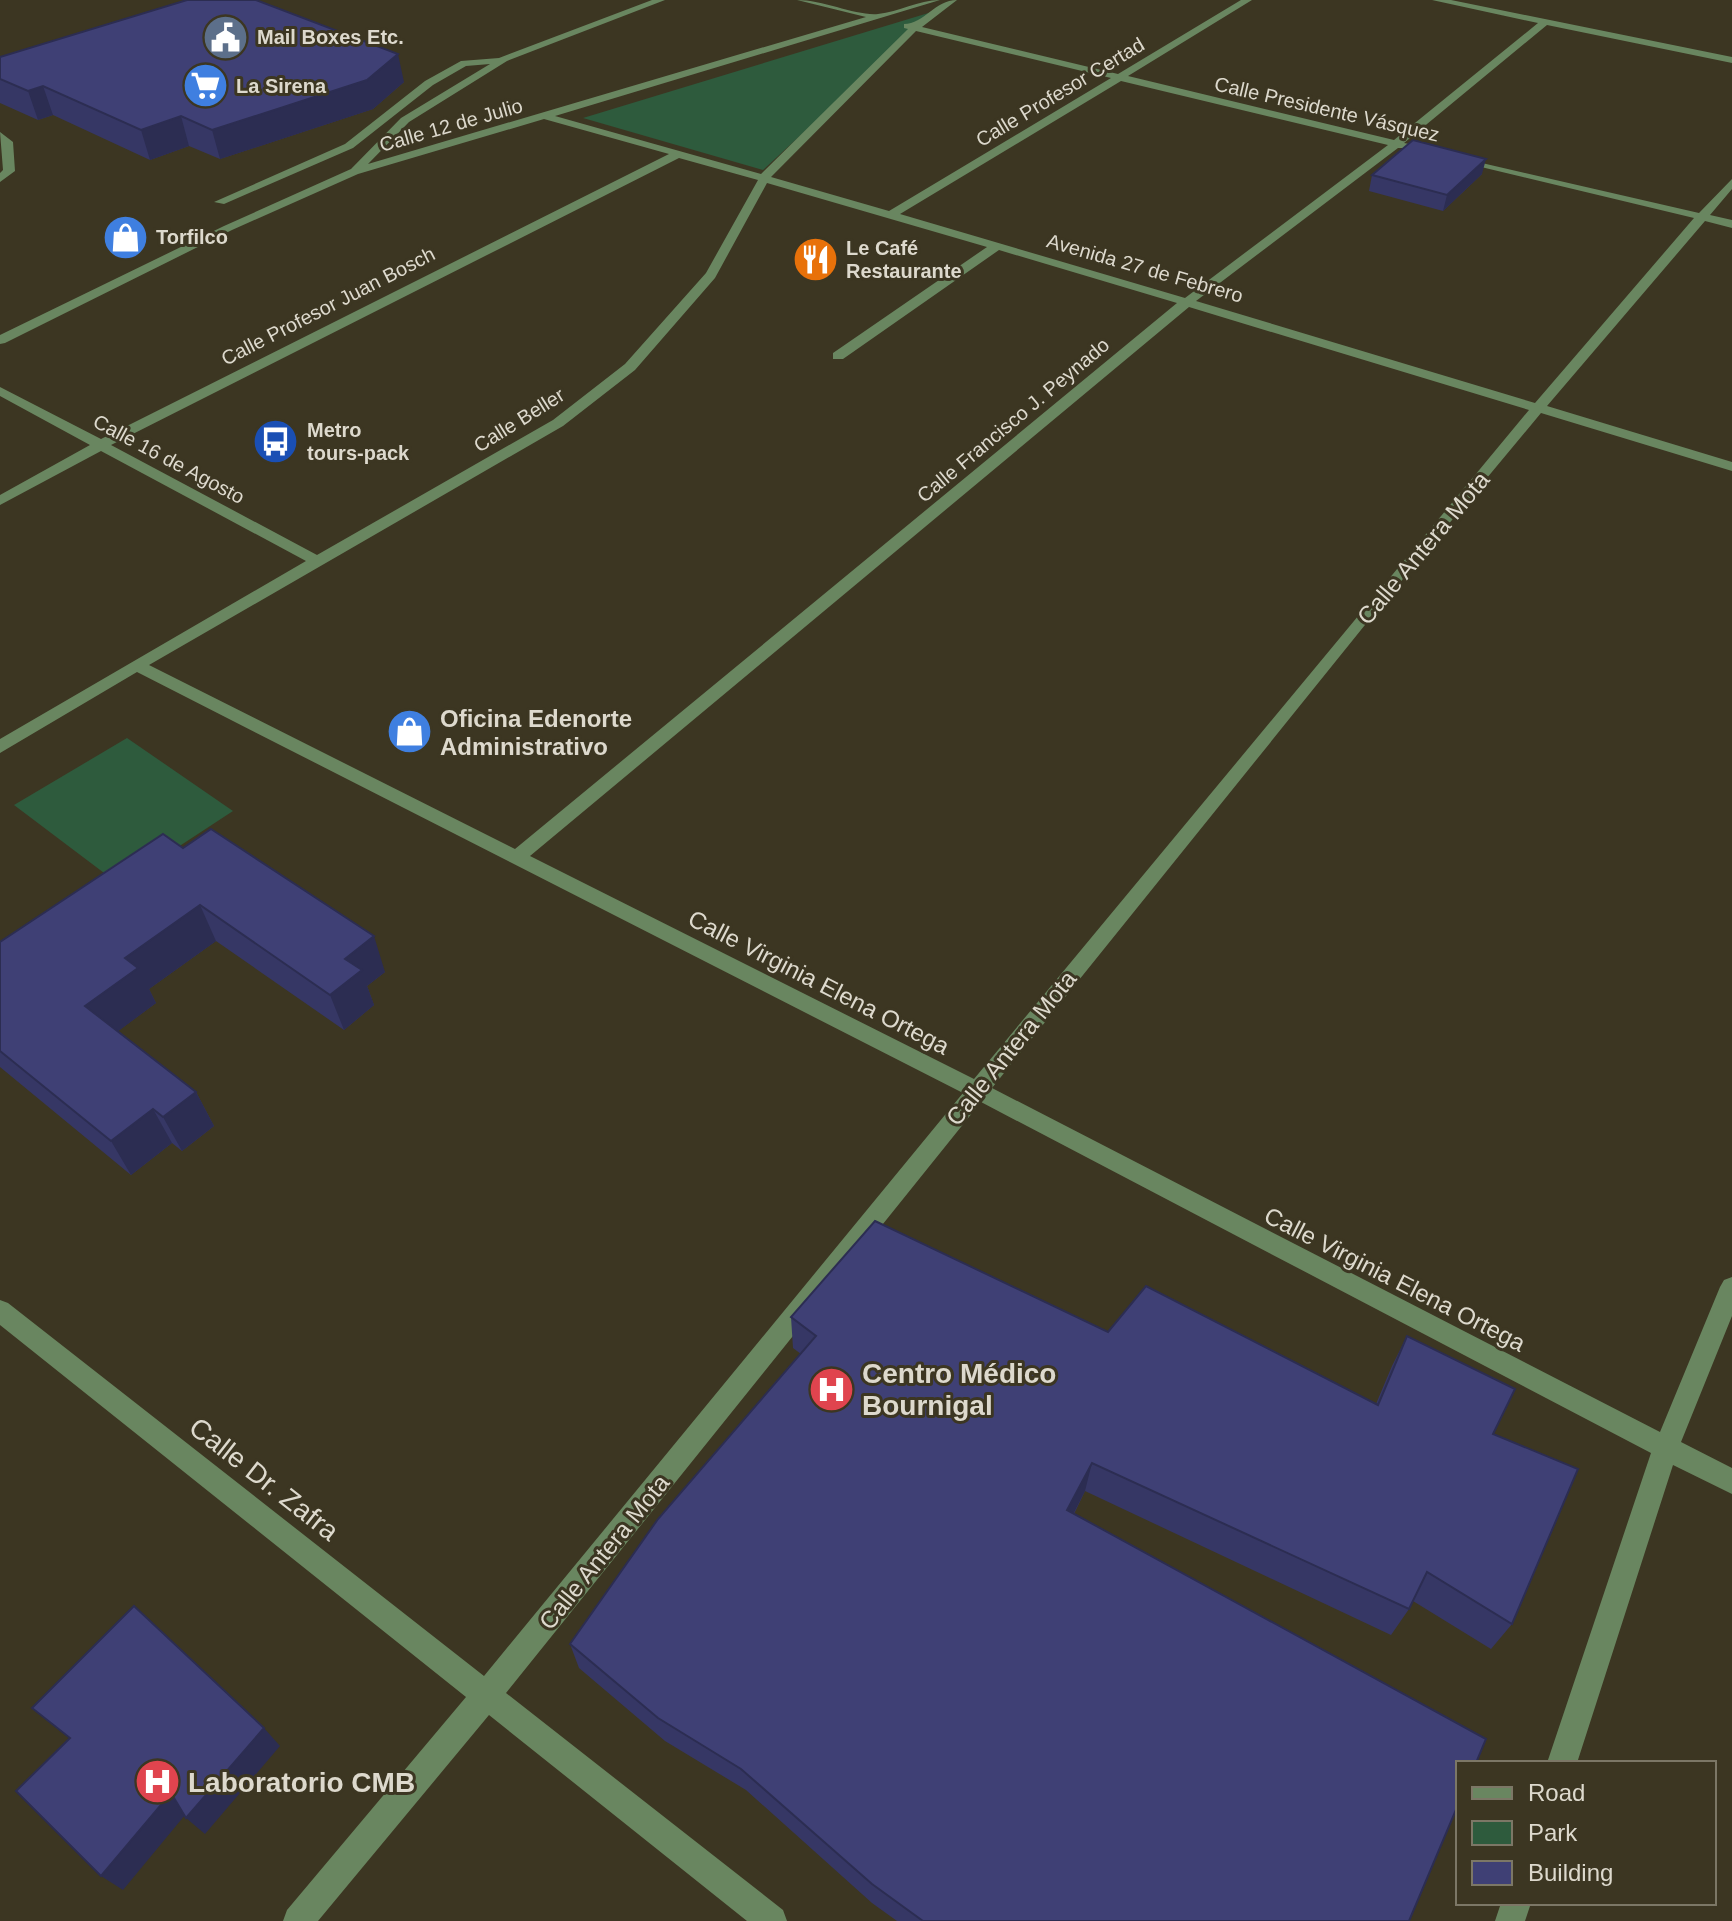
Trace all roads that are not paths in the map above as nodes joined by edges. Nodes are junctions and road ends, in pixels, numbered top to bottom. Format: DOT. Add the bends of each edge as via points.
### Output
graph roads {
  1 [pos="660,0"];
  2 [pos="802,0"];
  3 [pos="935,0"];
  4 [pos="952,0"];
  5 [pos="1247,0"];
  6 [pos="1437,0"];
  7 [pos="874,16"];
  8 [pos="1545,22"];
  9 [pos="914,28"];
  10 [pos="504,59"];
  11 [pos="1732,60"];
  12 [pos="1120,78"];
  13 [pos="545,116"];
  14 [pos="0,135"];
  15 [pos="1404,145"];
  16 [pos="678,154"];
  17 [pos="1442,154"];
  18 [pos="354,172"];
  19 [pos="765,177"];
  20 [pos="0,179"];
  21 [pos="1732,182"];
  22 [pos="220,202"];
  23 [pos="891,215"];
  24 [pos="1702,216"];
  25 [pos="1732,224"];
  26 [pos="997,246"];
  27 [pos="1188,301"];
  28 [pos="0,340"];
  29 [pos="838,356"];
  30 [pos="0,391"];
  31 [pos="1538,408"];
  32 [pos="103,447"];
  33 [pos="1732,467"];
  34 [pos="0,501"];
  35 [pos="319,562"];
  36 [pos="136,665"];
  37 [pos="0,747"];
  38 [pos="515,859"];
  39 [pos="976,1090"];
  40 [pos="1732,1287"];
  41 [pos="0,1311"];
  42 [pos="1666,1448"];
  43 [pos="1732,1482"];
  44 [pos="488,1696"];
  45 [pos="1563,1761"];
  46 [pos="298,1921"];
  47 [pos="772,1921"];
  1 -- 10 [label="street"];
  2 -- 7 [label="street"];
  3 -- 7 [label="street, Calle 12 de Julio"];
  4 -- 9 [label="street, Calle Beller"];
  5 -- 12 [label="street, Calle Profesor Certad"];
  6 -- 8 [label="street"];
  7 -- 9 [label="street, Calle Presidente Vásquez"];
  7 -- 13 [label="street, Calle 12 de Julio"];
  8 -- 11 [label="street"];
  8 -- 15 [label="street, Calle Francisco J. Peynado"];
  9 -- 12 [label="street, Calle Presidente Vásquez"];
  9 -- 19 [label="street, Calle Beller"];
  10 -- 18 [label="street" via="405,120"];
  10 -- 22 [label="street" via="464,63 429,83 349,146"];
  12 -- 15 [label="street, Calle Presidente Vásquez"];
  12 -- 23 [label="street, Calle Profesor Certad"];
  13 -- 16 [label="street, Avenida 27 de Febrero"];
  13 -- 18 [label="street, Calle 12 de Julio"];
  14 -- 20 [label="street" via="8,142 9,171"];
  15 -- 27 [label="street, Calle Francisco J. Peynado"];
  16 -- 19 [label="street, Avenida 27 de Febrero"];
  16 -- 32 [label="street, Calle Profesor Juan Bosch" via="157,414"];
  17 -- 24 [label="street, Calle Presidente Vásquez"];
  18 -- 28 [label="street, Calle 12 de Julio"];
  19 -- 23 [label="street, Avenida 27 de Febrero"];
  19 -- 35 [label="street, Calle Beller" via="711,275 630,367 558,423"];
  21 -- 24 [label="street, Calle Antera Mota"];
  23 -- 26 [label="street, Avenida 27 de Febrero"];
  24 -- 25 [label="street, Calle Presidente Vásquez"];
  24 -- 31 [label="street, Calle Antera Mota"];
  26 -- 27 [label="street, Avenida 27 de Febrero"];
  26 -- 29 [label="street"];
  27 -- 31 [label="street, Avenida 27 de Febrero"];
  27 -- 38 [label="street, Calle Francisco J. Peynado"];
  30 -- 32 [label="street, Calle 16 de Agosto"];
  31 -- 33 [label="street, Avenida 27 de Febrero"];
  31 -- 39 [label="street, Calle Antera Mota"];
  32 -- 34 [label="street, Calle Profesor Juan Bosch"];
  32 -- 35 [label="street, Calle 16 de Agosto"];
  35 -- 36 [label="street, Calle Beller"];
  36 -- 37 [label="street, Calle Beller"];
  36 -- 38 [label="street, Calle Virginia Elena Ortega"];
  38 -- 39 [label="street, Calle Virginia Elena Ortega"];
  39 -- 42 [label="street, Calle Virginia Elena Ortega"];
  39 -- 44 [label="street, Calle Antera Mota"];
  40 -- 42 [label="street"];
  41 -- 44 [label="street, Calle Dr. Zafra"];
  42 -- 43 [label="street, Calle Virginia Elena Ortega"];
  42 -- 45 [label="street"];
  44 -- 46 [label="street, Calle Antera Mota"];
  44 -- 47 [label="street, Calle Dr. Zafra"];
}
